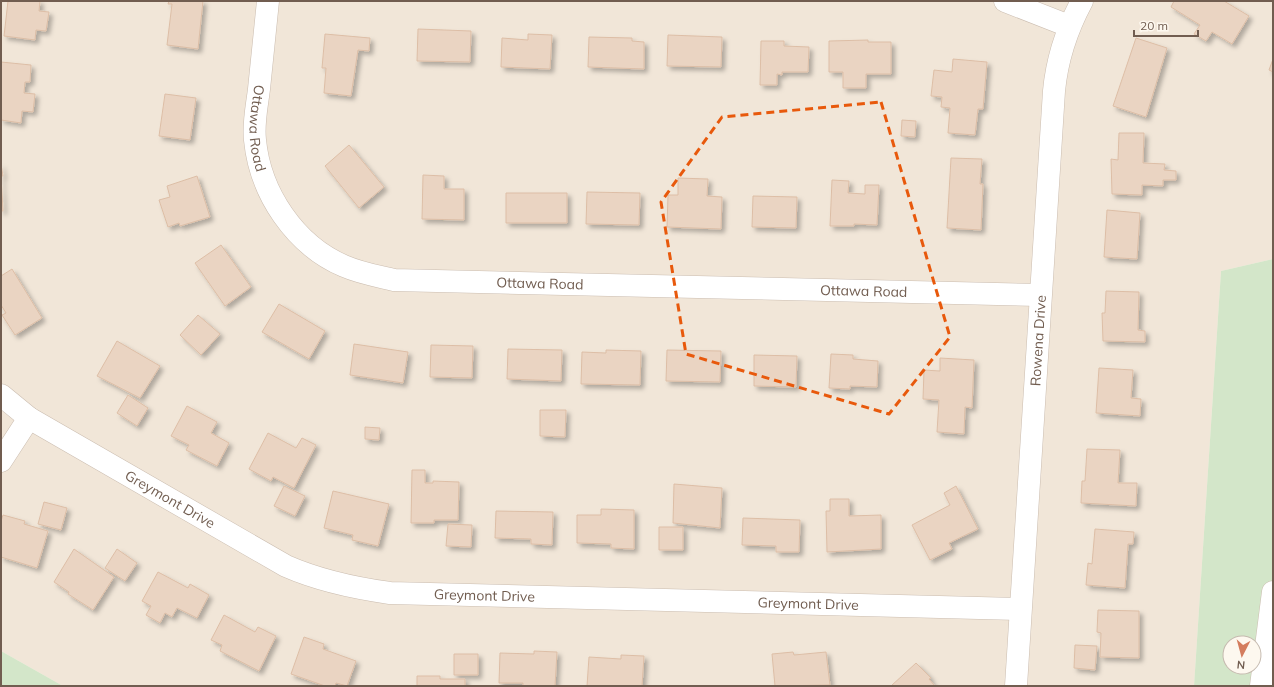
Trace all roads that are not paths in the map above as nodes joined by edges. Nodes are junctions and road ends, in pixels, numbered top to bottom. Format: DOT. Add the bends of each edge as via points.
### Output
graph roads {
  1 [pos="268,1"];
  2 [pos="1005,1"];
  3 [pos="1082,1"];
  4 [pos="1069,26"];
  5 [pos="1039,295"];
  6 [pos="1,395"];
  7 [pos="30,418"];
  8 [pos="1,461"];
  9 [pos="1273,592"];
  10 [pos="1020,609"];
  11 [pos="1016,686"];
  12 [pos="1261,686"];
  1 -- 5 [label="street, Ottawa Road" via="256,117 258,162 270,194 289,224 313,248 343,266 394,280"];
  2 -- 4 [label="street"];
  3 -- 4 [label="street, Rowena Drive"];
  4 -- 5 [label="street, Rowena Drive" via="1054,91"];
  5 -- 10 [label="street, Rowena Drive"];
  6 -- 7 [label="street, Greymont Drive"];
  7 -- 8 [label="street"];
  7 -- 10 [label="street, Greymont Drive" via="286,566 312,578 359,589 390,593"];
  9 -- 12 [label="street"];
  10 -- 11 [label="street, Rowena Drive"];
}
